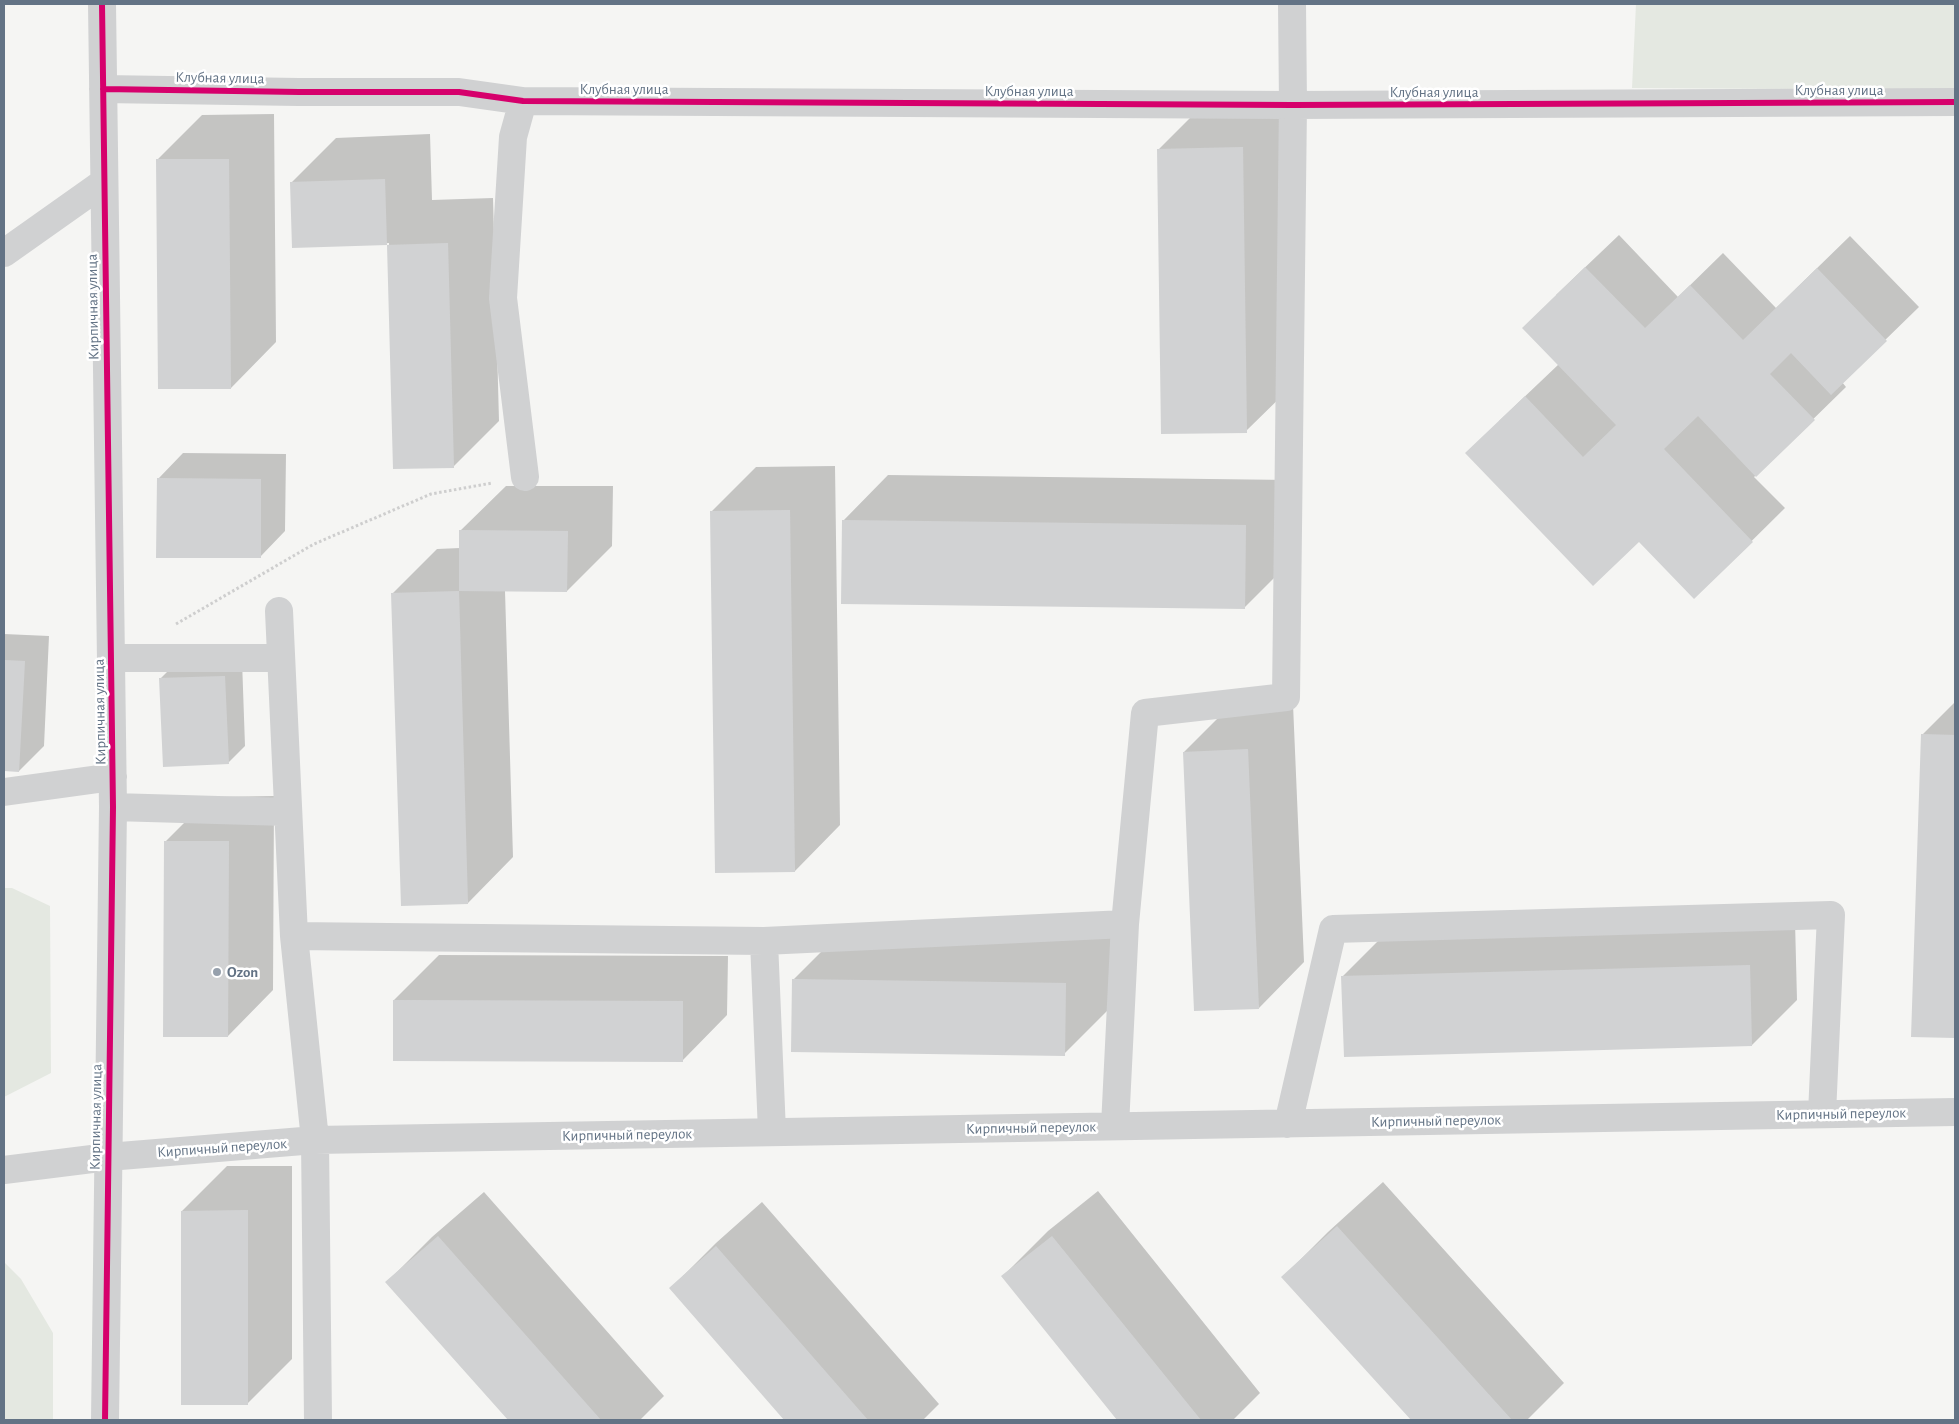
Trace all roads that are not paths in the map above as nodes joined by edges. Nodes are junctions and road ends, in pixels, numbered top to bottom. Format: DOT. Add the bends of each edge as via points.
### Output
graph roads {
  1 [pos="102,4"];
  2 [pos="1292,4"];
  3 [pos="103,89"];
  4 [pos="522,101"];
  5 [pos="1955,102"];
  6 [pos="1293,105"];
  7 [pos="104,183"];
  8 [pos="4,253"];
  9 [pos="525,477"];
  10 [pos="279,611"];
  11 [pos="111,658"];
  12 [pos="281,658"];
  13 [pos="113,777"];
  14 [pos="4,792"];
  15 [pos="113,807"];
  16 [pos="288,812"];
  17 [pos="1125,924"];
  18 [pos="294,936"];
  19 [pos="764,941"];
  20 [pos="1955,1112"];
  21 [pos="1822,1114"];
  22 [pos="1288,1124"];
  23 [pos="1115,1126"];
  24 [pos="772,1132"];
  25 [pos="315,1140"];
  26 [pos="108,1156"];
  27 [pos="4,1170"];
  28 [pos="106,1420"];
  29 [pos="318,1420"];
  1 -- 3 [label="street, Кирпичная улица"];
  2 -- 6 [label="street"];
  3 -- 4 [label="street, Клубная улица" via="459,92"];
  3 -- 7 [label="street, Кирпичная улица"];
  4 -- 6 [label="street, Клубная улица"];
  4 -- 9 [label="street" via="513,137 503,298"];
  5 -- 6 [label="street, Клубная улица"];
  6 -- 17 [label="street" via="1286,697 1145,713"];
  7 -- 8 [label="street"];
  7 -- 11 [label="street, Кирпичная улица"];
  10 -- 12 [label="street"];
  11 -- 12 [label="street"];
  11 -- 13 [label="street, Кирпичная улица"];
  12 -- 16 [label="street"];
  13 -- 14 [label="street"];
  13 -- 15 [label="street, Кирпичная улица"];
  15 -- 16 [label="street"];
  15 -- 26 [label="street, Кирпичная улица"];
  16 -- 18 [label="street"];
  17 -- 19 [label="street"];
  17 -- 23 [label="street"];
  18 -- 19 [label="street"];
  18 -- 25 [label="street"];
  19 -- 24 [label="street"];
  20 -- 21 [label="street, Кирпичный переулок"];
  21 -- 22 [label="street, Кирпичный переулок"];
  21 -- 22 [label="street" via="1831,915 1333,930"];
  22 -- 23 [label="street, Кирпичный переулок"];
  23 -- 24 [label="street, Кирпичный переулок"];
  24 -- 25 [label="street, Кирпичный переулок"];
  25 -- 26 [label="street, Кирпичный переулок"];
  25 -- 29 [label="street"];
  26 -- 27 [label="street, Кирпичный переулок"];
  26 -- 28 [label="street, Кирпичная улица"];
}
